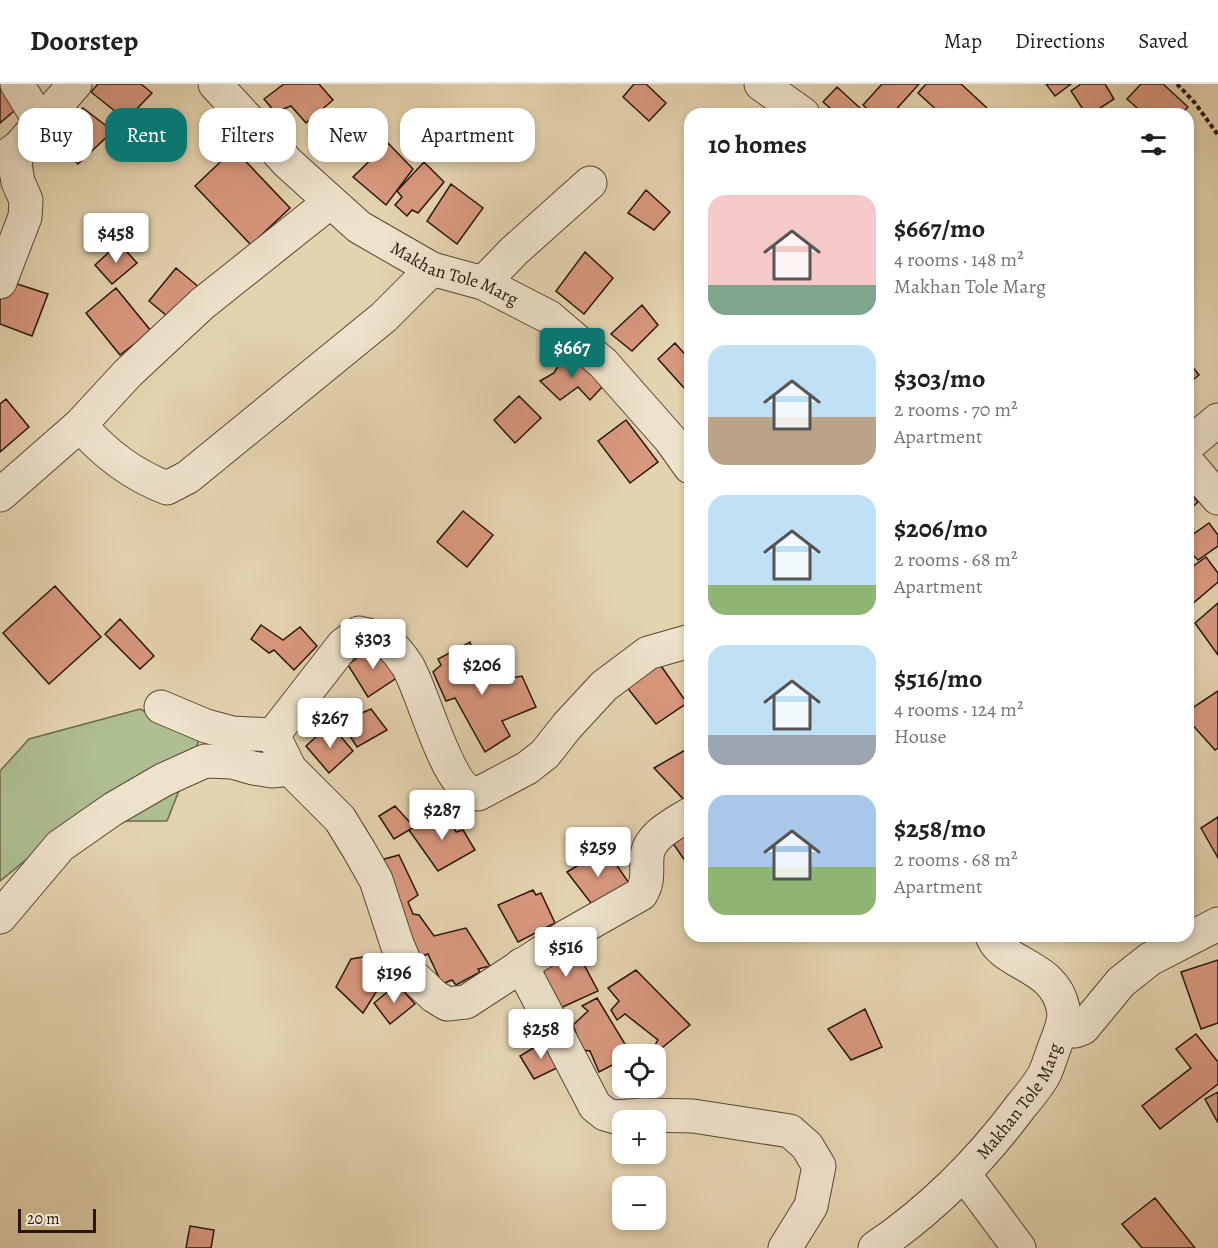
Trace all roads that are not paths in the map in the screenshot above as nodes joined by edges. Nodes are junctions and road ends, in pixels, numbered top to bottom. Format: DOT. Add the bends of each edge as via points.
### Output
graph roads {
  1 [pos="17,84"];
  2 [pos="75,84"];
  3 [pos="215,84"];
  4 [pos="761,84"];
  5 [pos="32,108"];
  6 [pos="54,108"];
  7 [pos="795,108"];
  8 [pos="9,154"];
  9 [pos="590,183"];
  10 [pos="330,202"];
  11 [pos="432,269"];
  12 [pos="0,280"];
  13 [pos="483,283"];
  14 [pos="1218,420"];
  15 [pos="80,425"];
  16 [pos="1194,440"];
  17 [pos="684,459"];
  18 [pos="1194,470"];
  19 [pos="0,495"];
  20 [pos="1218,498"];
  21 [pos="684,643"];
  22 [pos="161,707"];
  23 [pos="273,735"];
  24 [pos="290,769"];
  25 [pos="684,818"];
  26 [pos="0,917"];
  27 [pos="1218,924"];
  28 [pos="1194,936"];
  29 [pos="996,942"];
  30 [pos="1183,942"];
  31 [pos="521,965"];
  32 [pos="1061,1030"];
  33 [pos="964,1174"];
  34 [pos="785,1248"];
  35 [pos="875,1248"];
  36 [pos="1019,1248"];
  1 -- 5 [label="street"];
  2 -- 6 [label="street"];
  3 -- 10 [label="street, Makhan Tole Marg"];
  4 -- 7 [label="street"];
  8 -- 12 [label="street" via="26,200 25,217"];
  9 -- 13 [label="street"];
  10 -- 11 [label="street, Makhan Tole Marg" via="359,227"];
  10 -- 15 [label="street" via="202,304 128,373"];
  11 -- 13 [label="street, Makhan Tole Marg"];
  11 -- 15 [label="street" via="384,317 188,477 167,488 145,479 107,452"];
  13 -- 17 [label="street, Makhan Tole Marg" via="549,316 603,363"];
  14 -- 16 [label="street"];
  15 -- 19 [label="street"];
  18 -- 20 [label="street"];
  21 -- 23 [label="street" via="648,652 604,686 545,754 478,794 464,788 453,771 408,666 390,645 373,636 359,633 343,645"];
  22 -- 23 [label="street" via="215,729"];
  23 -- 24 [label="street"];
  24 -- 26 [label="street" via="272,771 205,761 163,780 60,846"];
  24 -- 31 [label="street" via="340,819 376,880 409,972 434,996 447,1004 466,1002"];
  25 -- 31 [label="street" via="651,844 647,854 647,885 641,894"];
  27 -- 28 [label="street"];
  29 -- 32 [label="street, Makhan Tole Marg" via="1011,957 1030,965 1053,984 1064,1009"];
  30 -- 32 [label="street" via="1150,959 1121,982 1083,1028"];
  31 -- 34 [label="street" via="595,1106 605,1114 693,1116 790,1131 807,1146 819,1166 811,1206"];
  32 -- 33 [label="street, Makhan Tole Marg" via="1044,1075"];
  33 -- 35 [label="street, Makhan Tole Marg"];
  33 -- 36 [label="street"];
}
